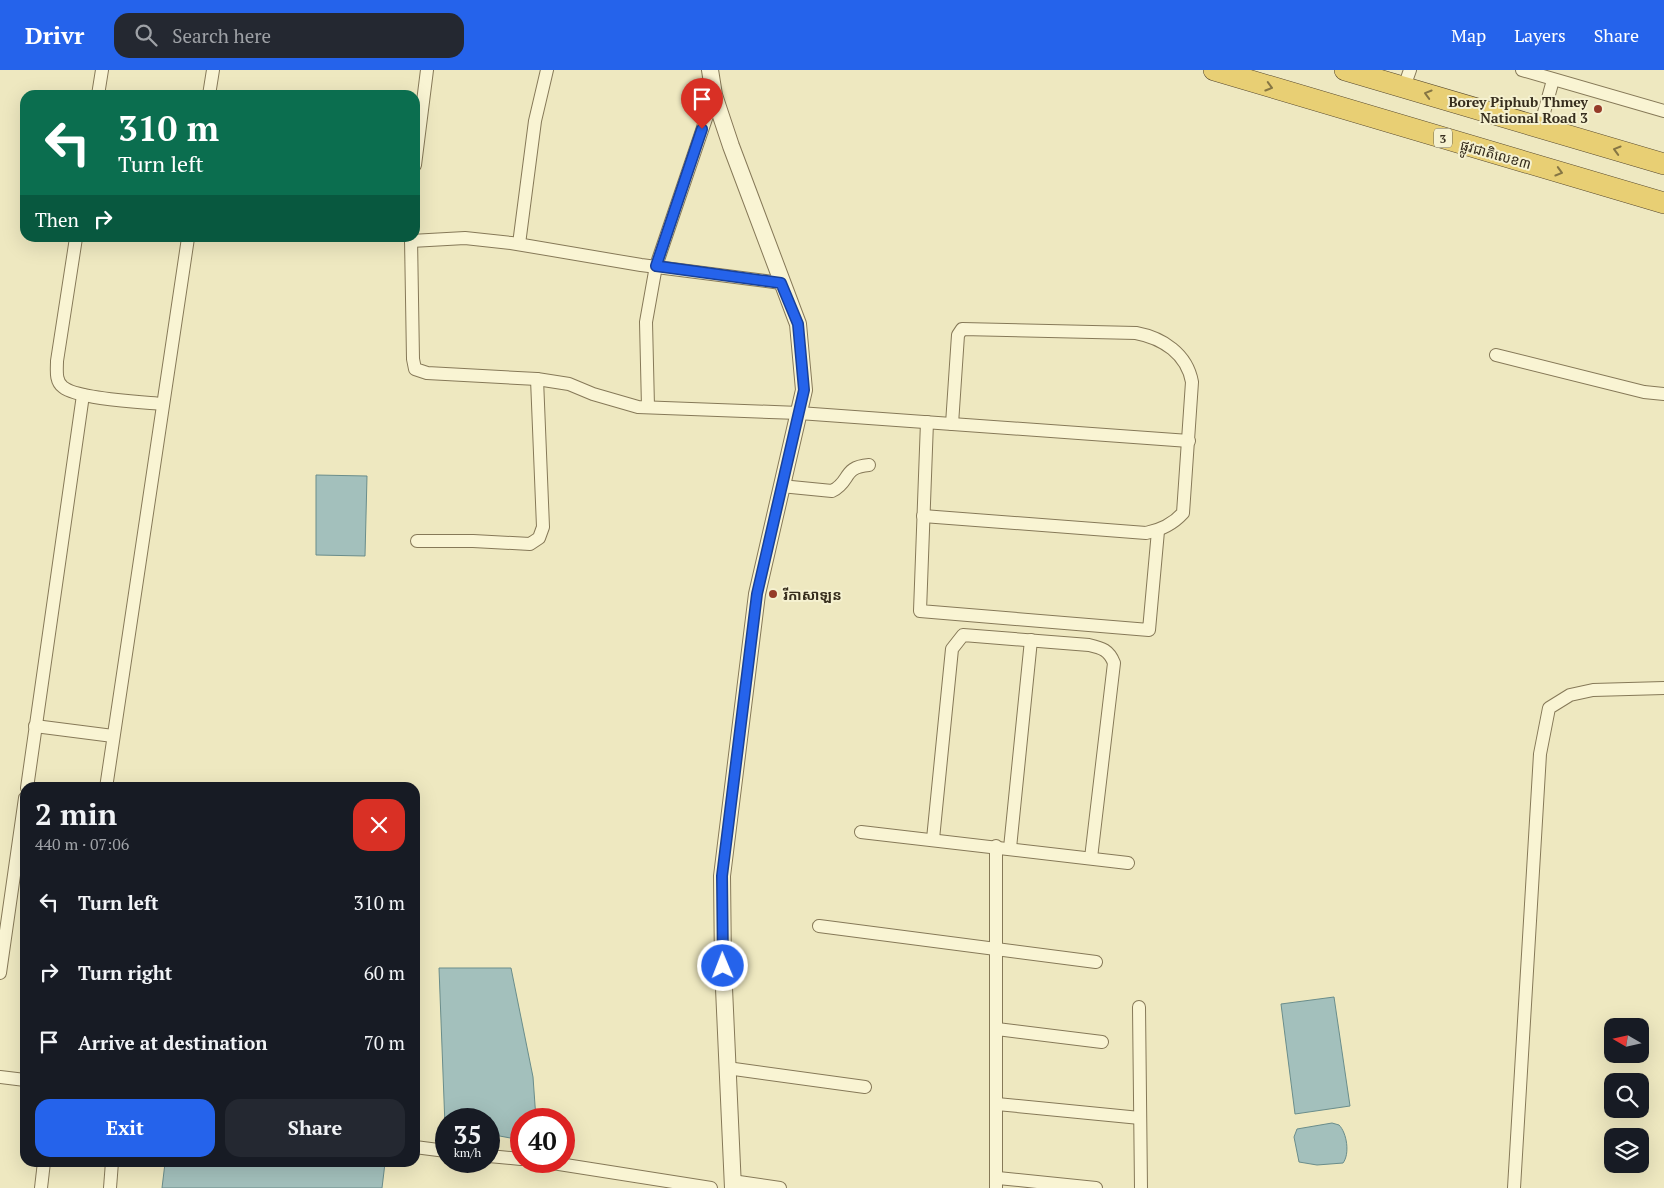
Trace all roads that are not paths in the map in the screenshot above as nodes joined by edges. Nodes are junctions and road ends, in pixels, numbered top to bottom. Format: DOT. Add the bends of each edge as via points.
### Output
graph roads {
  1 [pos="102,70"];
  2 [pos="213,70"];
  3 [pos="428,70"];
  4 [pos="547,70"];
  5 [pos="710,70"];
  6 [pos="1214,70"];
  7 [pos="1345,70"];
  8 [pos="1522,70"];
  9 [pos="1407,79"];
  10 [pos="1553,80"];
  11 [pos="99,90"];
  12 [pos="210,90"];
  13 [pos="714,95"];
  14 [pos="1664,111"];
  15 [pos="1540,127"];
  16 [pos="420,128"];
  17 [pos="1664,164"];
  18 [pos="1664,203"];
  19 [pos="420,239"];
  20 [pos="75,242"];
  21 [pos="187,242"];
  22 [pos="411,242"];
  23 [pos="519,244"];
  24 [pos="656,266"];
  25 [pos="781,283"];
  26 [pos="1496,355"];
  27 [pos="537,379"];
  28 [pos="1664,394"];
  29 [pos="83,395"];
  30 [pos="164,404"];
  31 [pos="648,407"];
  32 [pos="799,413"];
  33 [pos="927,422"];
  34 [pos="952,424"];
  35 [pos="1189,441"];
  36 [pos="869,465"];
  37 [pos="781,486"];
  38 [pos="923,516"];
  39 [pos="1158,531"];
  40 [pos="417,541"];
  41 [pos="1031,640"];
  42 [pos="1664,688"];
  43 [pos="35,726"];
  44 [pos="113,736"];
  45 [pos="27,782"];
  46 [pos="107,782"];
  47 [pos="861,832"];
  48 [pos="20,833"];
  49 [pos="933,839"];
  50 [pos="996,846"];
  51 [pos="1010,848"];
  52 [pos="1091,858"];
  53 [pos="1128,863"];
  54 [pos="818,926"];
  55 [pos="996,949"];
  56 [pos="1096,962"];
  57 [pos="0,973"];
  58 [pos="1139,1007"];
  59 [pos="997,1029"];
  60 [pos="1102,1042"];
  61 [pos="727,1068"];
  62 [pos="0,1076"];
  63 [pos="20,1079"];
  64 [pos="865,1088"];
  65 [pos="997,1104"];
  66 [pos="1140,1118"];
  67 [pos="420,1148"];
  68 [pos="435,1150"];
  69 [pos="43,1167"];
  70 [pos="112,1167"];
  71 [pos="575,1167"];
  72 [pos="997,1183"];
  73 [pos="732,1184"];
  74 [pos="41,1188"];
  75 [pos="110,1188"];
  76 [pos="711,1188"];
  77 [pos="780,1188"];
  78 [pos="1096,1188"];
  79 [pos="1141,1188"];
  80 [pos="1514,1188"];
  1 -- 11 [label="street"];
  2 -- 12 [label="street"];
  3 -- 16 [label="street"];
  4 -- 23 [label="street" via="535,122"];
  5 -- 13 [label="street"];
  6 -- 18 [label="highway, ផ្លូវជាតិលេខ៣ / 3, one-way"];
  7 -- 9 [label="highway"];
  8 -- 10 [label="street"];
  15 -- 9 [label="highway, one-way"];
  10 -- 14 [label="street"];
  10 -- 15 [label="street"];
  13 -- 24 [label="street"];
  13 -- 25 [label="street"];
  17 -- 15 [label="highway, one-way"];
  19 -- 23 [label="street" via="465,238"];
  20 -- 29 [label="street" via="57,380 62,387"];
  21 -- 30 [label="street"];
  22 -- 27 [label="street" via="413,359 416,369 427,373"];
  23 -- 24 [label="street"];
  24 -- 25 [label="street"];
  24 -- 31 [label="street" via="646,322"];
  25 -- 32 [label="street" via="798,324 804,390"];
  26 -- 28 [label="street" via="1644,392"];
  27 -- 31 [label="street" via="569,384 593,394"];
  27 -- 40 [label="street" via="544,527 539,538 530,544"];
  29 -- 30 [label="street"];
  29 -- 43 [label="street"];
  30 -- 44 [label="street"];
  31 -- 32 [label="street"];
  32 -- 33 [label="street"];
  32 -- 37 [label="street"];
  33 -- 34 [label="street"];
  33 -- 38 [label="street"];
  34 -- 35 [label="street"];
  34 -- 35 [label="street" via="958,335 962,330 1136,333 1167,345 1185,361 1190,371"];
  35 -- 39 [label="street" via="1184,513"];
  36 -- 37 [label="street" via="856,466 840,487 832,491"];
  37 -- 61 [label="street" via="757,594 722,876"];
  38 -- 39 [label="street" via="1146,533"];
  38 -- 39 [label="street" via="920,611 1149,630"];
  41 -- 49 [label="street" via="962,635 952,649"];
  41 -- 51 [label="street"];
  41 -- 52 [label="street" via="1104,648 1114,663"];
  42 -- 80 [label="street" via="1593,690 1570,694 1549,708 1540,754"];
  43 -- 44 [label="street"];
  43 -- 45 [label="street"];
  44 -- 46 [label="street"];
  47 -- 49 [label="street"];
  48 -- 57 [label="street"];
  49 -- 50 [label="street"];
  50 -- 51 [label="street"];
  50 -- 55 [label="street"];
  51 -- 52 [label="street"];
  52 -- 53 [label="street"];
  54 -- 55 [label="street"];
  55 -- 56 [label="street"];
  55 -- 59 [label="street"];
  58 -- 66 [label="street"];
  59 -- 60 [label="street"];
  59 -- 65 [label="street"];
  61 -- 64 [label="street"];
  61 -- 73 [label="street"];
  62 -- 63 [label="street"];
  65 -- 66 [label="street"];
  65 -- 72 [label="street"];
  66 -- 79 [label="street"];
  67 -- 68 [label="street"];
  69 -- 74 [label="street"];
  70 -- 75 [label="street"];
  71 -- 76 [label="street"];
  72 -- 78 [label="street"];
  73 -- 77 [label="street"];
}
